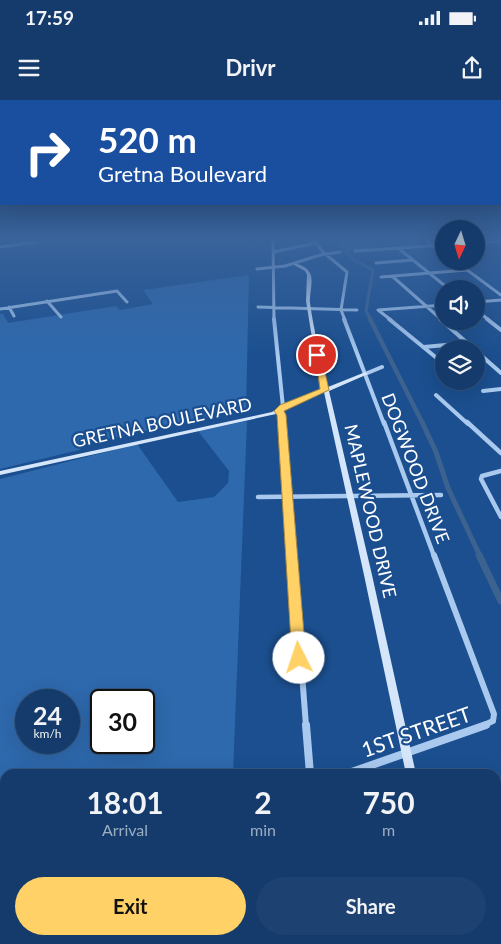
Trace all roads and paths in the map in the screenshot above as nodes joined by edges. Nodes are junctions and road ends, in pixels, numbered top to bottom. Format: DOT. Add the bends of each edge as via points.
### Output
graph roads {
  1 [pos="274,278"];
  2 [pos="310,278"];
  3 [pos="347,278"];
  4 [pos="395,278"];
  5 [pos="478,278"];
  6 [pos="501,295"];
  7 [pos="501,300"];
  8 [pos="485,301"];
  9 [pos="47,302"];
  10 [pos="127,302"];
  11 [pos="435,305"];
  12 [pos="425,306"];
  13 [pos="9,307"];
  14 [pos="258,307"];
  15 [pos="0,308"];
  16 [pos="274,308"];
  17 [pos="309,309"];
  18 [pos="341,310"];
  19 [pos="357,310"];
  20 [pos="14,316"];
  21 [pos="61,317"];
  22 [pos="485,317"];
  23 [pos="501,330"];
  24 [pos="464,340"];
  25 [pos="435,346"];
  26 [pos="423,347"];
  27 [pos="435,357"];
  28 [pos="485,359"];
  29 [pos="382,368"];
  30 [pos="501,373"];
  31 [pos="365,374"];
  32 [pos="501,389"];
  33 [pos="325,390"];
  34 [pos="484,391"];
  35 [pos="436,395"];
  36 [pos="281,409"];
  37 [pos="501,453"];
  38 [pos="501,471"];
  39 [pos="0,473"];
  40 [pos="412,495"];
  41 [pos="441,495"];
  42 [pos="350,496"];
  43 [pos="258,497"];
  44 [pos="288,497"];
  45 [pos="501,516"];
  46 [pos="494,718"];
  47 [pos="406,754"];
  48 [pos="310,769"];
  49 [pos="361,769"];
  50 [pos="410,769"];
  1 -- 16 [label="street"];
  2 -- 17 [label="street, MAPLEWOOD DRIVE"];
  3 -- 18 [label="street"];
  4 -- 12 [label="street"];
  5 -- 6 [label="street"];
  7 -- 8 [label="street"];
  9 -- 10 [label="street" via="117,291"];
  9 -- 13 [label="street"];
  9 -- 21 [label="street"];
  11 -- 12 [label="street"];
  12 -- 24 [label="street"];
  12 -- 26 [label="street" via="378,310"];
  13 -- 15 [label="street"];
  13 -- 20 [label="street"];
  14 -- 16 [label="street"];
  16 -- 17 [label="street"];
  16 -- 36 [label="street"];
  17 -- 18 [label="street"];
  17 -- 33 [label="street, MAPLEWOOD DRIVE"];
  18 -- 19 [label="street"];
  18 -- 31 [label="street, DOGWOOD DRIVE"];
  22 -- 23 [label="street"];
  25 -- 26 [label="street"];
  26 -- 27 [label="street"];
  28 -- 30 [label="street"];
  29 -- 31 [label="street, GRETNA BOULEVARD"];
  31 -- 33 [label="street, GRETNA BOULEVARD"];
  31 -- 40 [label="street, DOGWOOD DRIVE"];
  32 -- 34 [label="street"];
  33 -- 36 [label="street, GRETNA BOULEVARD"];
  33 -- 42 [label="street, MAPLEWOOD DRIVE"];
  35 -- 37 [label="street"];
  36 -- 39 [label="street, GRETNA BOULEVARD"];
  36 -- 44 [label="street"];
  38 -- 45 [label="street" via="485,474 481,479"];
  40 -- 41 [label="street"];
  40 -- 42 [label="street"];
  40 -- 46 [label="street, DOGWOOD DRIVE" via="494,710"];
  42 -- 44 [label="street"];
  42 -- 47 [label="street, MAPLEWOOD DRIVE"];
  43 -- 44 [label="street"];
  44 -- 48 [label="street"];
  46 -- 47 [label="street, 1ST STREET" via="489,724"];
  47 -- 49 [label="street, 1ST STREET"];
  47 -- 50 [label="street, MAPLEWOOD DRIVE"];
}
